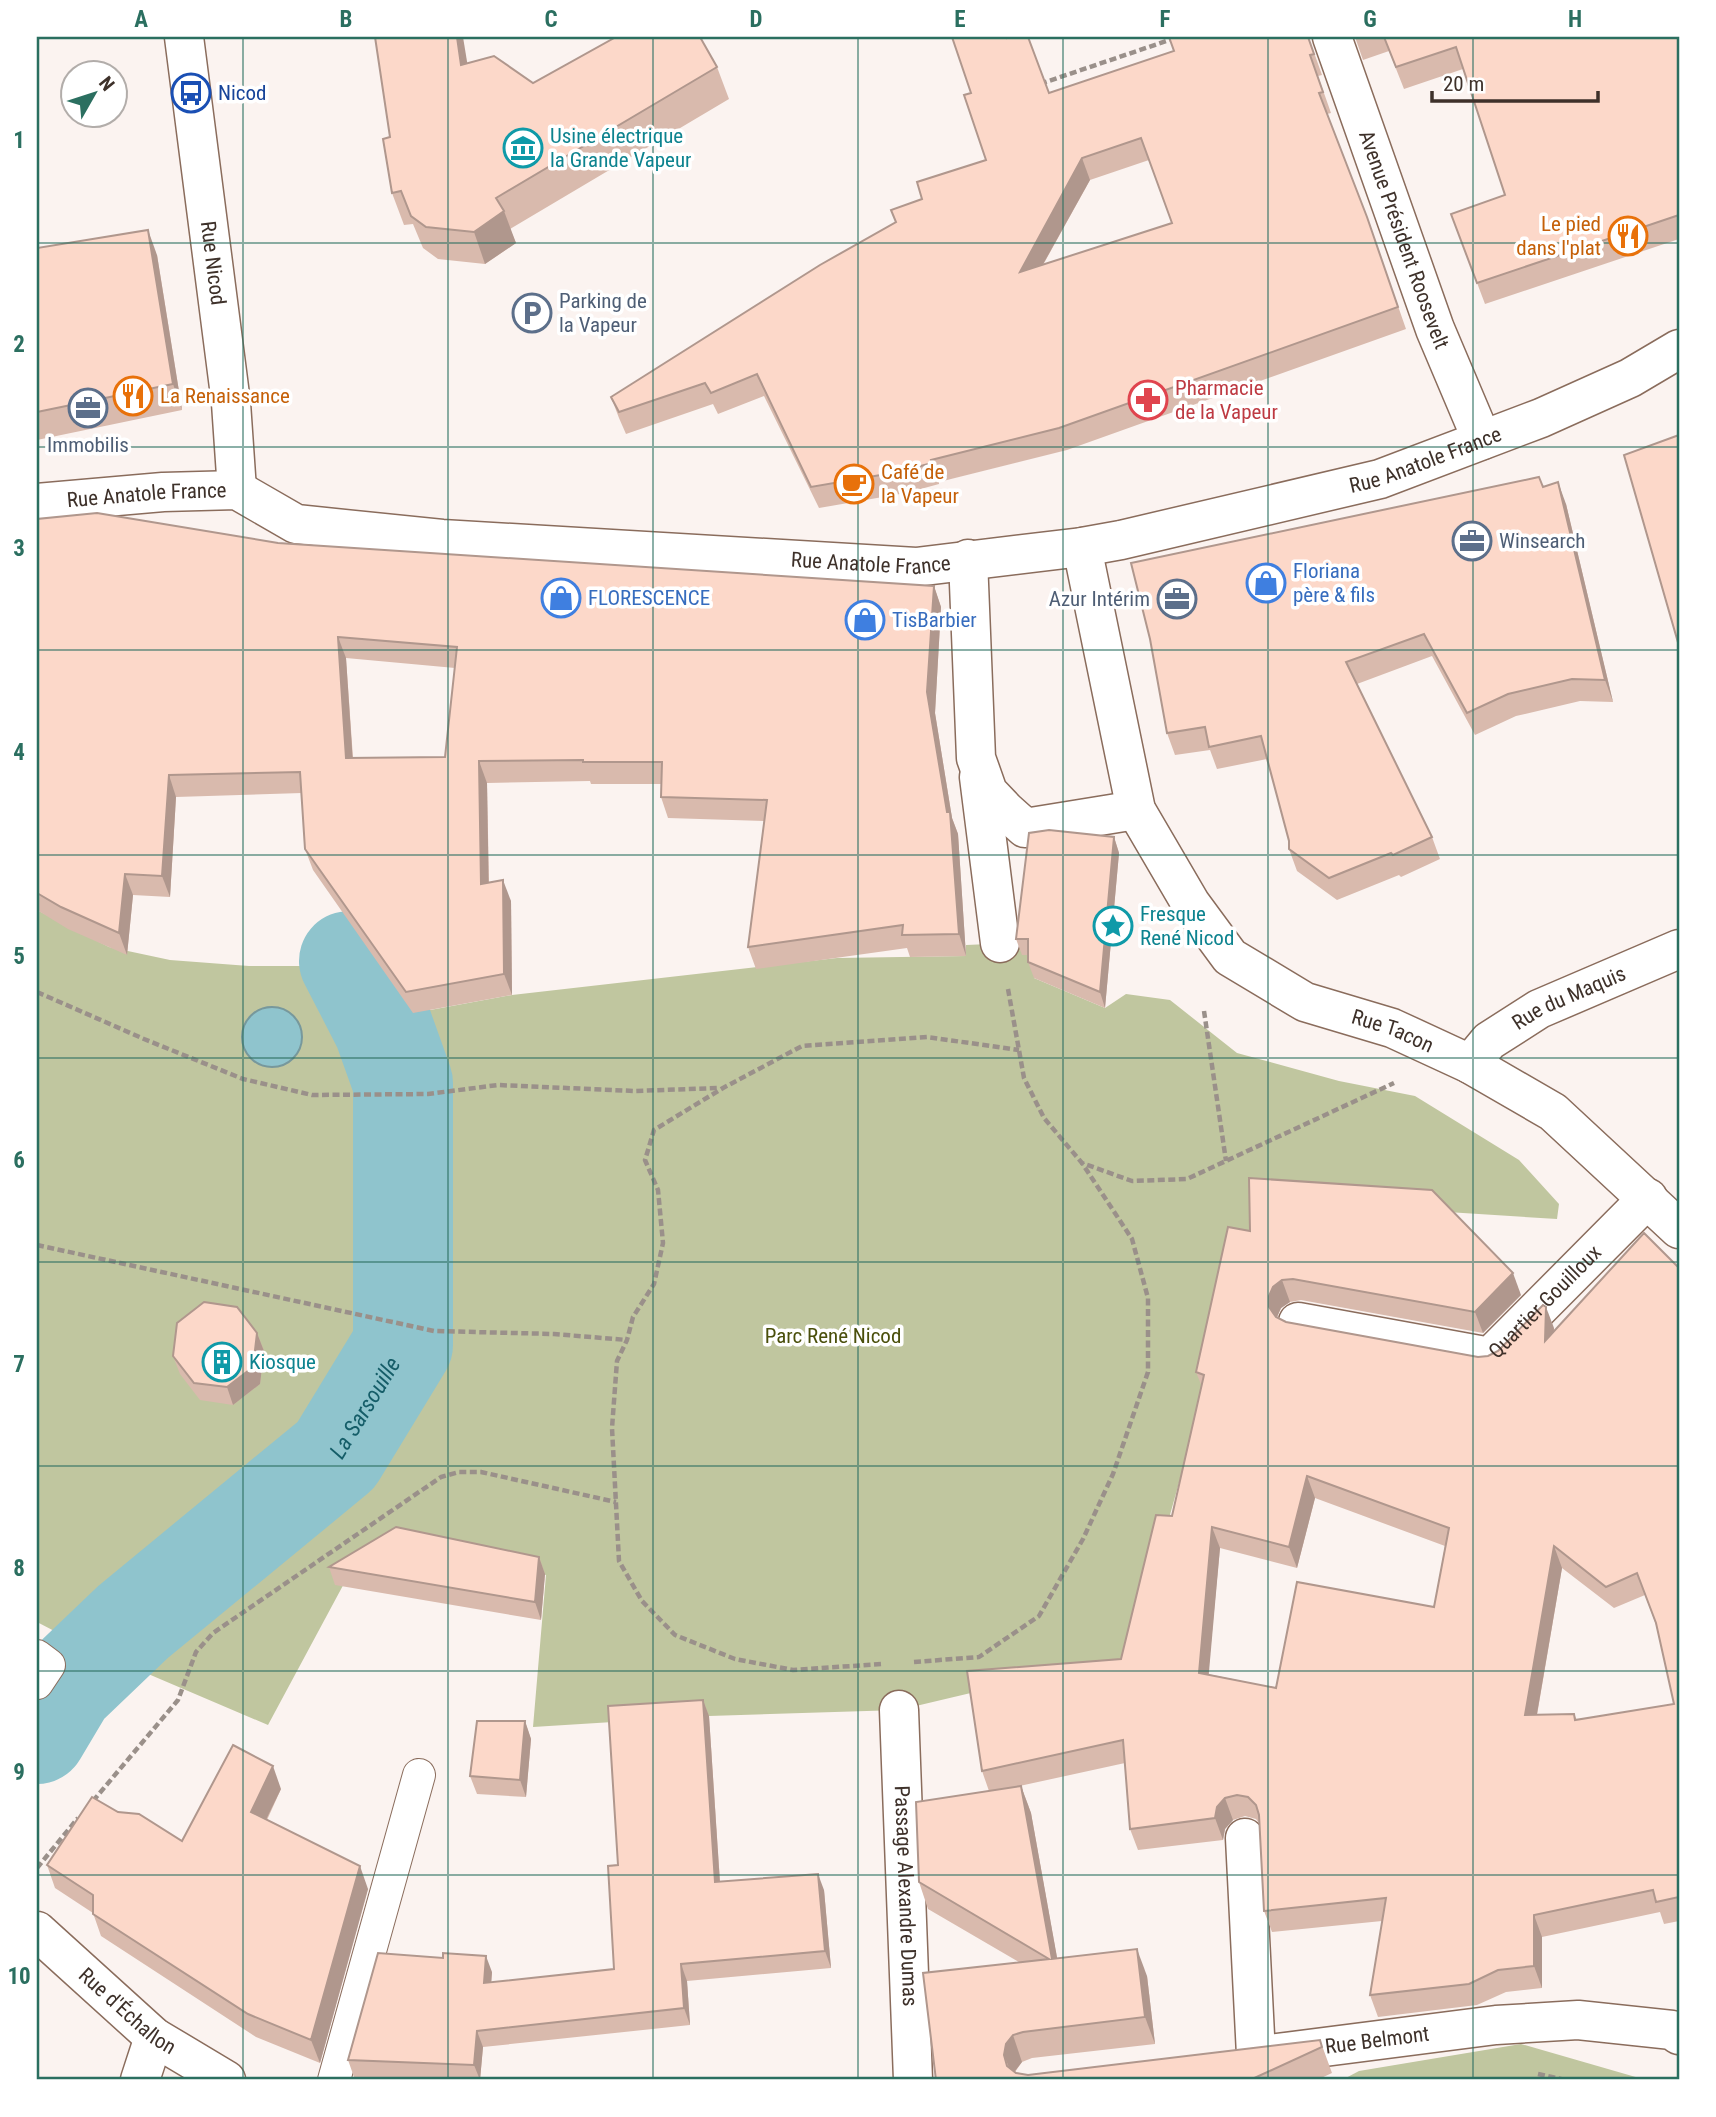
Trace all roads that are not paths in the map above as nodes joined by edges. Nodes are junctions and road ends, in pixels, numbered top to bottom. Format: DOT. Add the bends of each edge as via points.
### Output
graph roads {
  1 [pos="184,37"];
  2 [pos="1332,37"];
  3 [pos="1679,349"];
  4 [pos="1482,440"];
  5 [pos="237,490"];
  6 [pos="37,503"];
  7 [pos="1082,547"];
  8 [pos="968,559"];
  9 [pos="976,758"];
  10 [pos="1136,810"];
  11 [pos="1000,943"];
  12 [pos="1679,949"];
  13 [pos="1461,1060"];
  14 [pos="1648,1198"];
  15 [pos="1679,1229"];
  16 [pos="1298,1322"];
  17 [pos="37,1656"];
  18 [pos="37,1683"];
  19 [pos="899,1710"];
  20 [pos="419,1774"];
  21 [pos="1245,1838"];
  22 [pos="37,1931"];
  23 [pos="1677,2032"];
  24 [pos="155,2037"];
  25 [pos="140,2080"];
  26 [pos="226,2080"];
  27 [pos="334,2080"];
  28 [pos="913,2080"];
  1 -- 5 [label="street, Rue Nicod" via="231,403"];
  2 -- 4 [label="street, Avenue Président Roosevelt" via="1435,329"];
  3 -- 4 [label="street, Rue Anatole France" via="1630,378"];
  4 -- 7 [label="street, Rue Anatole France" via="1380,479"];
  5 -- 6 [label="street, Rue Anatole France"];
  5 -- 8 [label="street, Rue Anatole France" via="296,524 442,539 916,567"];
  7 -- 8 [label="street, Rue Anatole France"];
  7 -- 10 [label="street, Rue Tacon"];
  8 -- 9 [label="street"];
  9 -- 10 [label="street" via="988,792 1025,828"];
  9 -- 11 [label="street"];
  10 -- 13 [label="street, Rue Tacon" via="1191,904 1230,957 1305,1002 1392,1028"];
  12 -- 13 [label="street, Rue du Maquis" via="1539,1009"];
  13 -- 14 [label="street, Rue Tacon" via="1553,1112"];
  14 -- 15 [label="street, Rue Tacon"];
  14 -- 16 [label="street, Quartier Gouilloux" via="1490,1357"];
  17 -- 18 [label="lane" via="49,1665"];
  19 -- 28 [label="street, Passage Alexandre Dumas"];
  20 -- 27 [label="lane"];
  21 -- 23 [label="street, Rue Belmont" via="1242,2057 1496,2025 1578,2020"];
  22 -- 24 [label="street, Rue d'Échallon"];
  24 -- 25 [label="street"];
  24 -- 26 [label="street, Rue d'Échallon"];
}
